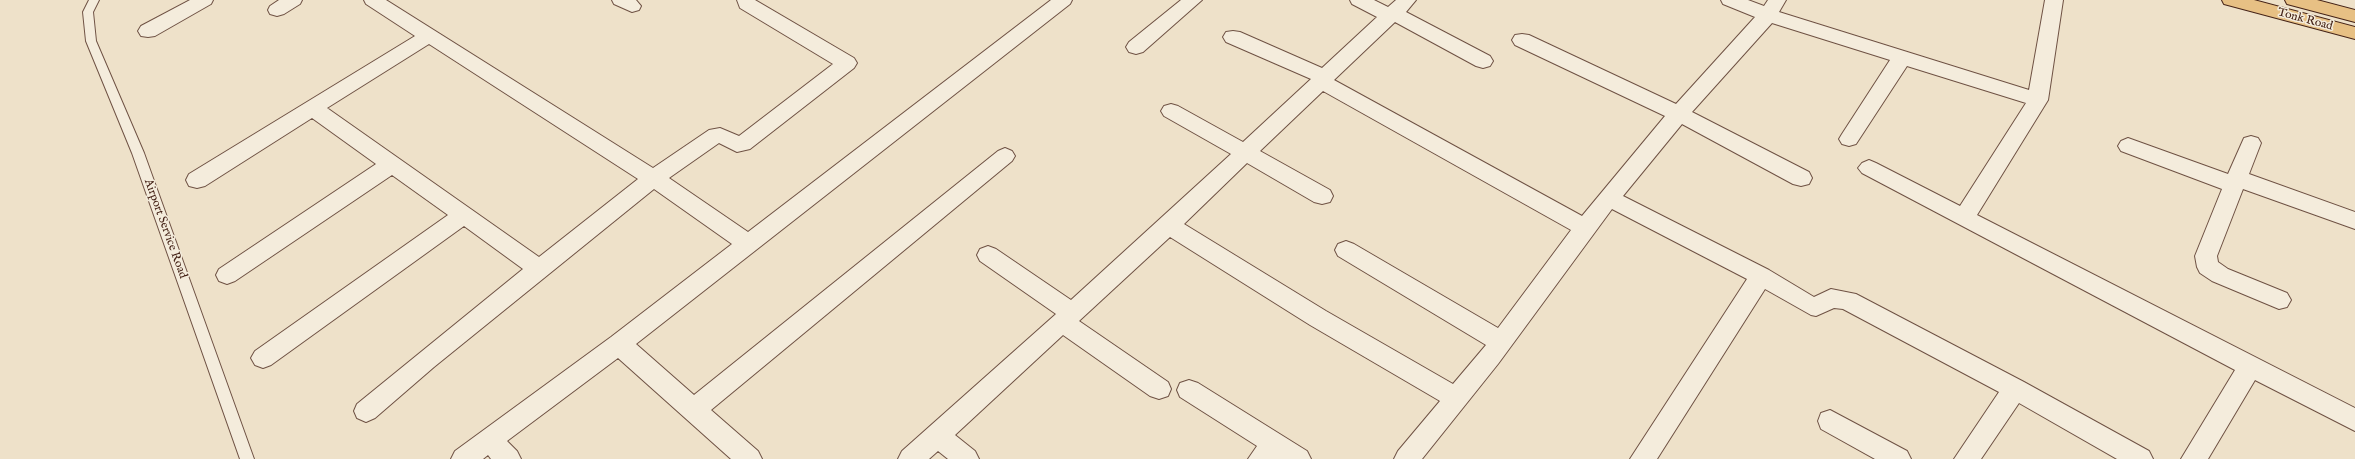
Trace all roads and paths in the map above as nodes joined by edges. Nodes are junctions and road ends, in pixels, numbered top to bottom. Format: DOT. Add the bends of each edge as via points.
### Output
graph roads {
  1 [pos="94,0"];
  2 [pos="204,0"];
  3 [pos="374,0"];
  4 [pos="746,0"];
  5 [pos="1063,0"];
  6 [pos="1193,0"];
  7 [pos="1359,0"];
  8 [pos="1730,0"];
  9 [pos="2054,0"];
  10 [pos="2231,0"];
  11 [pos="2294,0"];
  12 [pos="1773,7"];
  13 [pos="1396,9"];
  14 [pos="2355,16"];
  15 [pos="148,31"];
  16 [pos="2355,33"];
  17 [pos="430,35"];
  18 [pos="1233,36"];
  19 [pos="1522,40"];
  20 [pos="1136,47"];
  21 [pos="1902,58"];
  22 [pos="1483,61"];
  23 [pos="1322,79"];
  24 [pos="2038,100"];
  25 [pos="314,109"];
  26 [pos="1171,111"];
  27 [pos="1679,114"];
  28 [pos="1849,139"];
  29 [pos="2251,143"];
  30 [pos="2128,146"];
  31 [pos="1245,153"];
  32 [pos="1005,156"];
  33 [pos="392,164"];
  34 [pos="1869,168"];
  35 [pos="653,178"];
  36 [pos="1801,178"];
  37 [pos="198,180"];
  38 [pos="2236,181"];
  39 [pos="1322,196"];
  40 [pos="1609,198"];
  41 [pos="464,215"];
  42 [pos="1964,218"];
  43 [pos="2355,221"];
  44 [pos="1168,226"];
  45 [pos="1585,228"];
  46 [pos="749,244"];
  47 [pos="1346,250"];
  48 [pos="988,255"];
  49 [pos="540,269"];
  50 [pos="227,275"];
  51 [pos="1761,276"];
  52 [pos="2279,300"];
  53 [pos="1067,318"];
  54 [pos="1501,342"];
  55 [pos="619,344"];
  56 [pos="263,358"];
  57 [pos="2250,367"];
  58 [pos="1159,389"];
  59 [pos="2015,389"];
  60 [pos="1189,390"];
  61 [pos="1456,398"];
  62 [pos="366,410"];
  63 [pos="694,410"];
  64 [pos="2355,420"];
  65 [pos="1830,422"];
  66 [pos="937,435"];
  67 [pos="489,440"];
  68 [pos="1268,451"];
  69 [pos="1412,457"];
  70 [pos="247,459"];
  71 [pos="464,459"];
  72 [pos="508,459"];
  73 [pos="750,459"];
  74 [pos="911,459"];
  75 [pos="966,459"];
  76 [pos="1298,459"];
  77 [pos="1643,459"];
  78 [pos="1898,459"];
  79 [pos="1968,459"];
  80 [pos="2140,459"];
  81 [pos="2194,459"];
  1 -- 70 [label="lane, Airport Service Road" via="88,12 91,41 138,153"];
  2 -- 15 [label="street"];
  3 -- 17 [label="street"];
  4 -- 35 [label="street" via="747,4 847,63 743,144 737,144 720,134 716,135"];
  5 -- 46 [label="street"];
  6 -- 20 [label="street"];
  7 -- 13 [label="street"];
  8 -- 12 [label="street"];
  9 -- 24 [label="street"];
  10 -- 16 [label="main road, Tonk Road"];
  11 -- 14 [label="main road, Tonk Road"];
  12 -- 21 [label="street"];
  12 -- 27 [label="street"];
  13 -- 22 [label="street"];
  13 -- 23 [label="street"];
  17 -- 25 [label="street"];
  17 -- 35 [label="street"];
  18 -- 23 [label="street"];
  19 -- 27 [label="street"];
  21 -- 24 [label="street"];
  21 -- 28 [label="street"];
  23 -- 31 [label="street"];
  23 -- 45 [label="street"];
  24 -- 42 [label="street"];
  25 -- 33 [label="street"];
  25 -- 37 [label="street"];
  26 -- 31 [label="street"];
  27 -- 36 [label="street"];
  27 -- 40 [label="street"];
  29 -- 38 [label="street"];
  30 -- 38 [label="street"];
  31 -- 39 [label="street"];
  31 -- 44 [label="street"];
  32 -- 63 [label="street"];
  33 -- 41 [label="street"];
  33 -- 50 [label="street"];
  34 -- 42 [label="street"];
  35 -- 46 [label="street"];
  35 -- 49 [label="street"];
  38 -- 43 [label="street"];
  38 -- 52 [label="street" via="2206,256 2208,267 2220,275"];
  40 -- 45 [label="street"];
  40 -- 51 [label="street"];
  41 -- 49 [label="street"];
  41 -- 56 [label="street"];
  42 -- 57 [label="street"];
  44 -- 53 [label="street"];
  44 -- 61 [label="street" via="1318,318"];
  45 -- 54 [label="street"];
  46 -- 55 [label="street"];
  47 -- 54 [label="street"];
  48 -- 53 [label="street"];
  49 -- 62 [label="street"];
  51 -- 59 [label="street" via="1811,306 1816,307 1831,298 1848,301"];
  51 -- 77 [label="street"];
  53 -- 58 [label="street"];
  53 -- 66 [label="street"];
  54 -- 61 [label="street"];
  55 -- 63 [label="street"];
  55 -- 67 [label="street"];
  57 -- 64 [label="street"];
  57 -- 81 [label="street"];
  59 -- 79 [label="street"];
  59 -- 80 [label="street"];
  60 -- 68 [label="street"];
  61 -- 69 [label="street"];
  63 -- 73 [label="street"];
  65 -- 78 [label="street"];
  66 -- 74 [label="street"];
  66 -- 75 [label="street"];
  67 -- 71 [label="street"];
  67 -- 72 [label="street"];
  68 -- 76 [label="street"];
}
